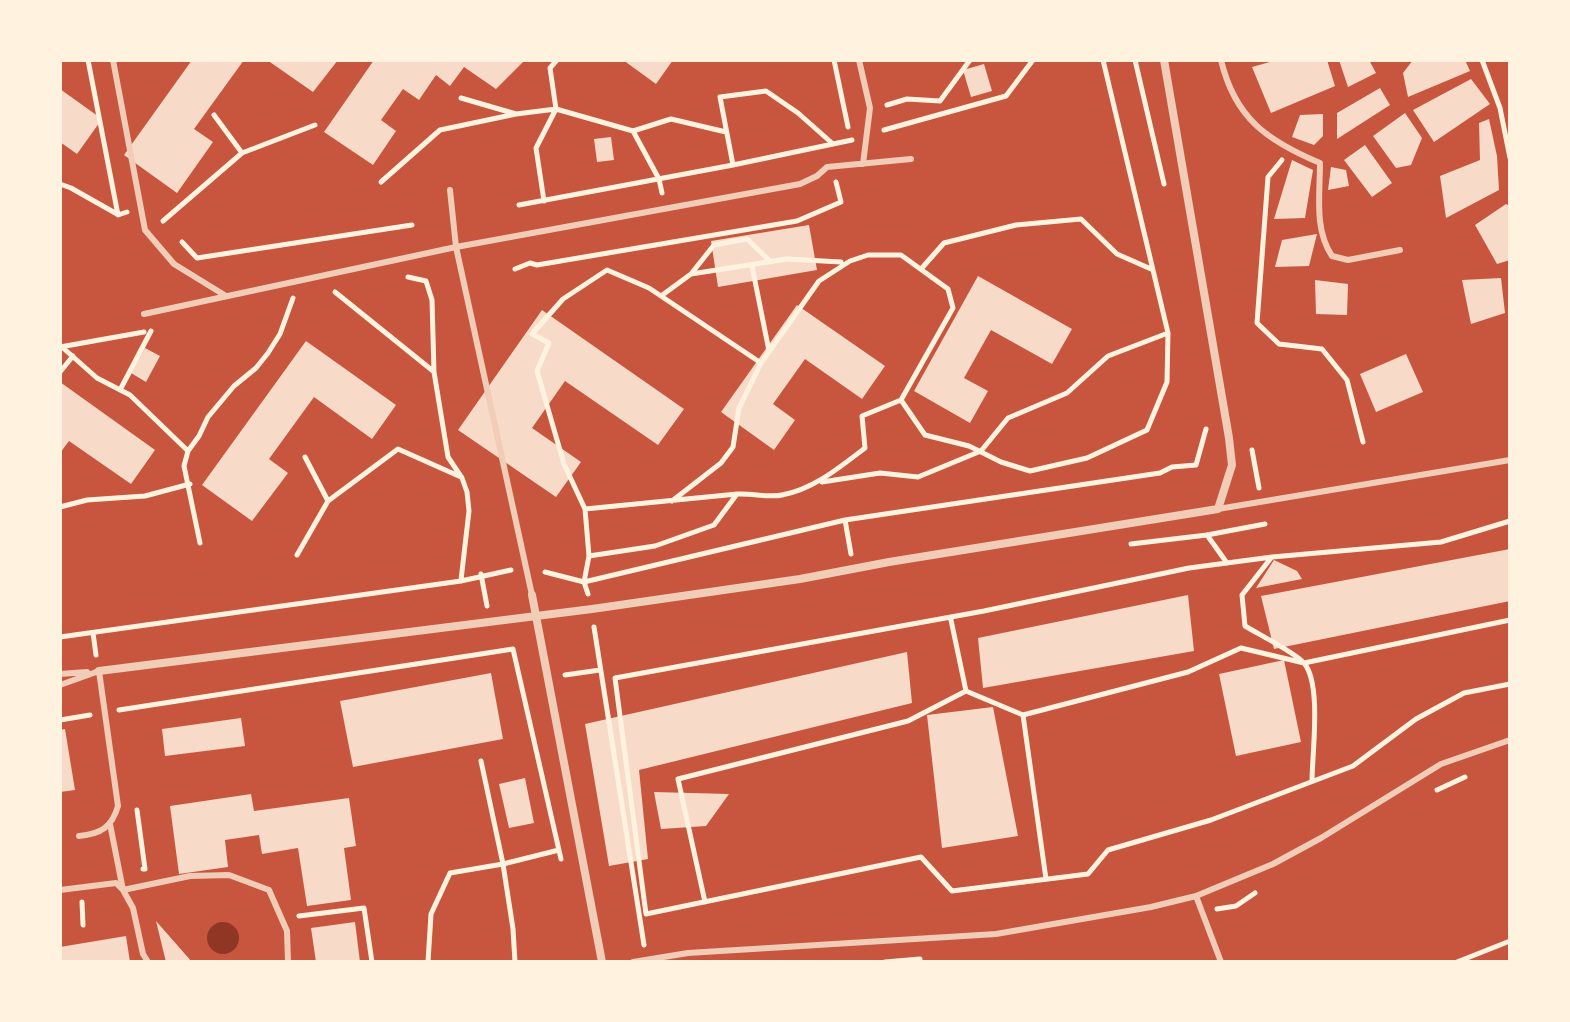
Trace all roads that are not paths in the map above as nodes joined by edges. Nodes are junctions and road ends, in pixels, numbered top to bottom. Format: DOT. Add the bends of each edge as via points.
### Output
graph roads {
  1 [pos="113,60"];
  2 [pos="859,60"];
  3 [pos="1164,60"];
  4 [pos="1221,60"];
  5 [pos="911,159"];
  6 [pos="863,164"];
  7 [pos="450,190"];
  8 [pos="456,247"];
  9 [pos="1400,250"];
  10 [pos="226,296"];
  11 [pos="144,314"];
  12 [pos="1510,460"];
  13 [pos="1218,509"];
  14 [pos="532,595"];
  15 [pos="537,617"];
  16 [pos="99,671"];
  17 [pos="60,674"];
  18 [pos="60,685"];
  19 [pos="1510,740"];
  20 [pos="110,824"];
  21 [pos="79,836"];
  22 [pos="60,890"];
  23 [pos="123,890"];
  24 [pos="1196,896"];
  25 [pos="646,960"];
  26 [pos="148,962"];
  27 [pos="288,962"];
  28 [pos="602,962"];
  29 [pos="633,962"];
  30 [pos="1221,962"];
  1 -- 10 [label="lane" via="145,230 174,264"];
  2 -- 6 [label="lane" via="870,108"];
  3 -- 13 [label="street" via="1229,438 1232,465"];
  4 -- 9 [label="lane" via="1246,115 1276,144 1320,163 1320,230 1332,256 1348,260"];
  5 -- 6 [label="lane"];
  6 -- 8 [label="lane" via="827,167 800,184"];
  7 -- 8 [label="lane"];
  8 -- 10 [label="lane"];
  8 -- 14 [label="lane"];
  10 -- 11 [label="lane"];
  12 -- 13 [label="lane"];
  13 -- 15 [label="street"];
  14 -- 15 [label="street"];
  15 -- 16 [label="street"];
  15 -- 28 [label="street"];
  16 -- 17 [label="lane"];
  16 -- 18 [label="lane"];
  16 -- 20 [label="lane" via="118,806"];
  19 -- 24 [label="lane" via="1441,764 1309,845"];
  20 -- 21 [label="lane" via="94,835"];
  20 -- 23 [label="lane"];
  22 -- 23 [label="lane" via="102,883 116,883"];
  23 -- 26 [label="lane"];
  23 -- 27 [label="lane" via="190,876 229,875 269,890 287,931"];
  24 -- 25 [label="lane" via="996,934"];
  24 -- 30 [label="lane"];
  25 -- 29 [label="lane"];
}
